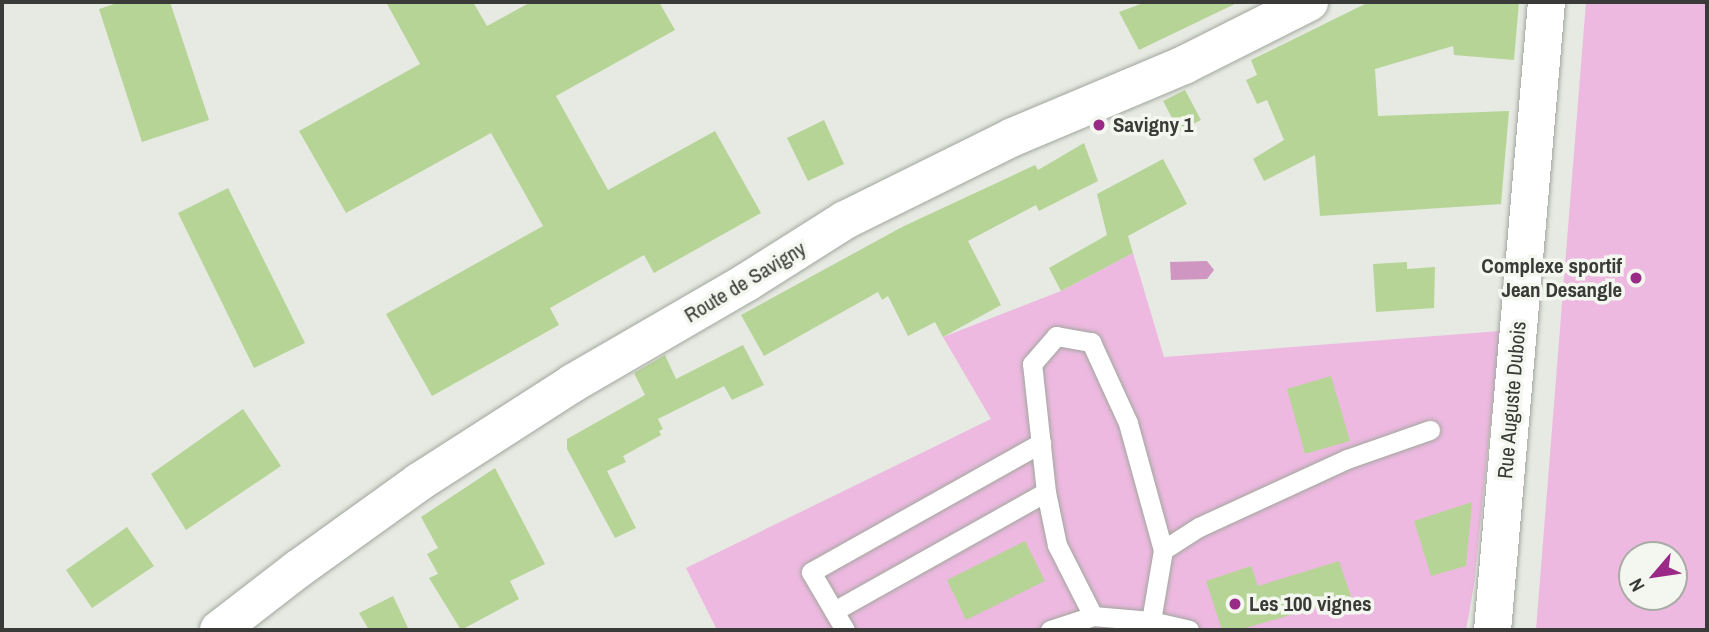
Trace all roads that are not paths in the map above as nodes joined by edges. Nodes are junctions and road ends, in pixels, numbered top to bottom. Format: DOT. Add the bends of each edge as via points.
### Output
graph roads {
  1 [pos="1309,2"];
  2 [pos="1546,2"];
  3 [pos="1430,429"];
  4 [pos="1041,443"];
  5 [pos="1046,492"];
  6 [pos="1163,550"];
  7 [pos="834,611"];
  8 [pos="1093,616"];
  9 [pos="1151,621"];
  10 [pos="219,630"];
  11 [pos="845,630"];
  12 [pos="1050,630"];
  13 [pos="1189,630"];
  14 [pos="1492,630"];
  1 -- 10 [label="main road, Route de Savigny" via="1184,65 1013,137 845,220 573,383 419,482"];
  2 -- 14 [label="street, Rue Auguste Dubois"];
  3 -- 6 [label="lane" via="1347,459 1199,527"];
  4 -- 5 [label="lane"];
  4 -- 6 [label="lane" via="1032,364 1056,336 1091,342 1128,424"];
  4 -- 7 [label="lane" via="811,572"];
  5 -- 7 [label="lane"];
  5 -- 8 [label="lane" via="1057,545"];
  6 -- 9 [label="lane"];
  7 -- 11 [label="lane"];
  8 -- 9 [label="lane"];
  8 -- 12 [label="lane"];
  9 -- 13 [label="lane"];
}
